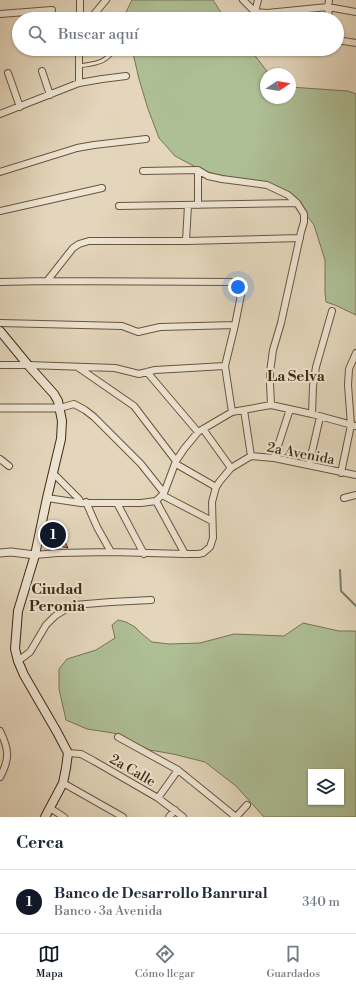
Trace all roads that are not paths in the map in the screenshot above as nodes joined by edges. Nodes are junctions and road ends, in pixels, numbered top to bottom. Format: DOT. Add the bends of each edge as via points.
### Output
graph roads {
  1 [pos="80,0"];
  2 [pos="106,0"];
  3 [pos="243,0"];
  4 [pos="258,0"];
  5 [pos="329,3"];
  6 [pos="52,10"];
  7 [pos="26,12"];
  8 [pos="80,12"];
  9 [pos="96,12"];
  10 [pos="255,12"];
  11 [pos="273,12"];
  12 [pos="356,12"];
  13 [pos="12,13"];
  14 [pos="0,14"];
  15 [pos="344,41"];
  16 [pos="356,43"];
  17 [pos="79,56"];
  18 [pos="110,56"];
  19 [pos="79,66"];
  20 [pos="42,71"];
  21 [pos="8,73"];
  22 [pos="126,76"];
  23 [pos="78,83"];
  24 [pos="50,95"];
  25 [pos="20,107"];
  26 [pos="0,114"];
  27 [pos="146,139"];
  28 [pos="198,170"];
  29 [pos="143,171"];
  30 [pos="0,172"];
  31 [pos="102,188"];
  32 [pos="297,203"];
  33 [pos="188,205"];
  34 [pos="198,205"];
  35 [pos="119,206"];
  36 [pos="0,211"];
  37 [pos="300,238"];
  38 [pos="186,241"];
  39 [pos="47,281"];
  40 [pos="0,282"];
  41 [pos="332,311"];
  42 [pos="0,323"];
  43 [pos="235,325"];
  44 [pos="0,331"];
  45 [pos="356,353"];
  46 [pos="0,365"];
  47 [pos="28,365"];
  48 [pos="225,366"];
  49 [pos="79,368"];
  50 [pos="148,372"];
  51 [pos="272,406"];
  52 [pos="0,408"];
  53 [pos="60,408"];
  54 [pos="290,409"];
  55 [pos="244,410"];
  56 [pos="232,412"];
  57 [pos="312,414"];
  58 [pos="320,417"];
  59 [pos="356,417"];
  60 [pos="353,425"];
  61 [pos="200,431"];
  62 [pos="251,456"];
  63 [pos="274,458"];
  64 [pos="0,459"];
  65 [pos="176,462"];
  66 [pos="309,465"];
  67 [pos="9,466"];
  68 [pos="231,468"];
  69 [pos="52,473"];
  70 [pos="341,473"];
  71 [pos="356,476"];
  72 [pos="216,488"];
  73 [pos="163,494"];
  74 [pos="356,495"];
  75 [pos="47,498"];
  76 [pos="344,498"];
  77 [pos="156,501"];
  78 [pos="84,502"];
  79 [pos="117,503"];
  80 [pos="212,521"];
  81 [pos="111,552"];
  82 [pos="0,553"];
  83 [pos="144,554"];
  84 [pos="185,554"];
  85 [pos="35,555"];
  86 [pos="151,600"];
  87 [pos="18,661"];
  88 [pos="0,731"];
  89 [pos="118,737"];
  90 [pos="68,753"];
  91 [pos="2,765"];
  92 [pos="178,770"];
  93 [pos="0,777"];
  94 [pos="63,783"];
  95 [pos="158,798"];
  96 [pos="248,804"];
  97 [pos="50,808"];
  98 [pos="175,810"];
  99 [pos="45,817"];
  100 [pos="64,817"];
  101 [pos="123,817"];
  102 [pos="169,817"];
  103 [pos="182,817"];
  104 [pos="236,817"];
  1 -- 8 [label="street"];
  2 -- 9 [label="street"];
  3 -- 10 [label="street"];
  4 -- 10 [label="street"];
  5 -- 11 [label="street"];
  5 -- 12 [label="street"];
  6 -- 7 [label="street"];
  13 -- 14 [label="street"];
  15 -- 16 [label="street"];
  17 -- 19 [label="street"];
  18 -- 19 [label="lane" via="101,62"];
  19 -- 23 [label="street"];
  20 -- 24 [label="street"];
  21 -- 25 [label="street"];
  22 -- 23 [label="street"];
  23 -- 24 [label="street"];
  24 -- 25 [label="street"];
  25 -- 26 [label="street"];
  27 -- 30 [label="street" via="77,148"];
  28 -- 29 [label="street"];
  28 -- 32 [label="street" via="208,176 267,185 288,195"];
  28 -- 34 [label="street"];
  31 -- 36 [label="street"];
  32 -- 34 [label="street"];
  32 -- 37 [label="street" via="304,214"];
  33 -- 34 [label="street"];
  33 -- 35 [label="street"];
  33 -- 38 [label="street"];
  37 -- 38 [label="street"];
  37 -- 51 [label="street" via="273,350 270,378"];
  38 -- 39 [label="street" via="89,241 78,244"];
  39 -- 40 [label="street"];
  39 -- 43 [label="street" via="235,282 241,285 242,290"];
  41 -- 57 [label="street" via="316,367"];
  42 -- 43 [label="street" via="122,326 138,332 160,327"];
  43 -- 48 [label="street"];
  44 -- 47 [label="main road"];
  45 -- 60 [label="street" via="349,369 348,385"];
  46 -- 47 [label="street"];
  47 -- 49 [label="street"];
  47 -- 53 [label="main road" via="54,394"];
  48 -- 50 [label="street"];
  48 -- 56 [label="street"];
  49 -- 50 [label="street" via="115,368 139,374"];
  49 -- 65 [label="street" via="134,406"];
  50 -- 61 [label="street"];
  51 -- 54 [label="street"];
  51 -- 55 [label="street"];
  52 -- 53 [label="street"];
  53 -- 69 [label="main road" via="60,439"];
  53 -- 73 [label="street" via="74,404 86,410 141,464"];
  54 -- 57 [label="street"];
  54 -- 63 [label="street"];
  55 -- 56 [label="street"];
  55 -- 62 [label="street"];
  56 -- 61 [label="street"];
  57 -- 58 [label="street"];
  58 -- 60 [label="street"];
  58 -- 66 [label="street"];
  59 -- 60 [label="street"];
  60 -- 70 [label="street"];
  61 -- 65 [label="street"];
  61 -- 68 [label="street"];
  62 -- 63 [label="street, 2a Avenida"];
  62 -- 68 [label="street, 2a Avenida"];
  63 -- 66 [label="street, 2a Avenida"];
  64 -- 67 [label="street"];
  65 -- 72 [label="street"];
  65 -- 73 [label="street"];
  66 -- 70 [label="street, 2a Avenida"];
  68 -- 72 [label="street, 2a Avenida"];
  69 -- 75 [label="main road"];
  69 -- 78 [label="street"];
  70 -- 71 [label="street, 2a Avenida"];
  72 -- 80 [label="street, 2a Avenida" via="212,502"];
  73 -- 77 [label="street"];
  73 -- 80 [label="street"];
  74 -- 76 [label="street"];
  75 -- 78 [label="street"];
  75 -- 85 [label="main road"];
  77 -- 79 [label="street"];
  77 -- 84 [label="street"];
  78 -- 79 [label="street"];
  78 -- 81 [label="street"];
  79 -- 83 [label="street"];
  80 -- 84 [label="street, 2a Avenida" via="213,538 210,547 198,554"];
  81 -- 83 [label="street"];
  81 -- 85 [label="street"];
  82 -- 85 [label="street"];
  83 -- 84 [label="street"];
  85 -- 87 [label="main road" via="18,611 15,649"];
  86 -- 87 [label="street" via="74,605 55,616 46,625 30,652"];
  87 -- 90 [label="main road"];
  88 -- 91 [label="street" via="8,758"];
  89 -- 92 [label="street"];
  90 -- 94 [label="main road"];
  90 -- 95 [label="street, 2a Calle" via="81,754"];
  91 -- 93 [label="street"];
  92 -- 95 [label="street"];
  92 -- 104 [label="street"];
  94 -- 97 [label="main road"];
  94 -- 101 [label="street"];
  95 -- 98 [label="street, 2a Calle"];
  96 -- 104 [label="street"];
  97 -- 99 [label="main road"];
  97 -- 100 [label="street"];
  98 -- 102 [label="street"];
  98 -- 103 [label="street, 2a Calle"];
}
